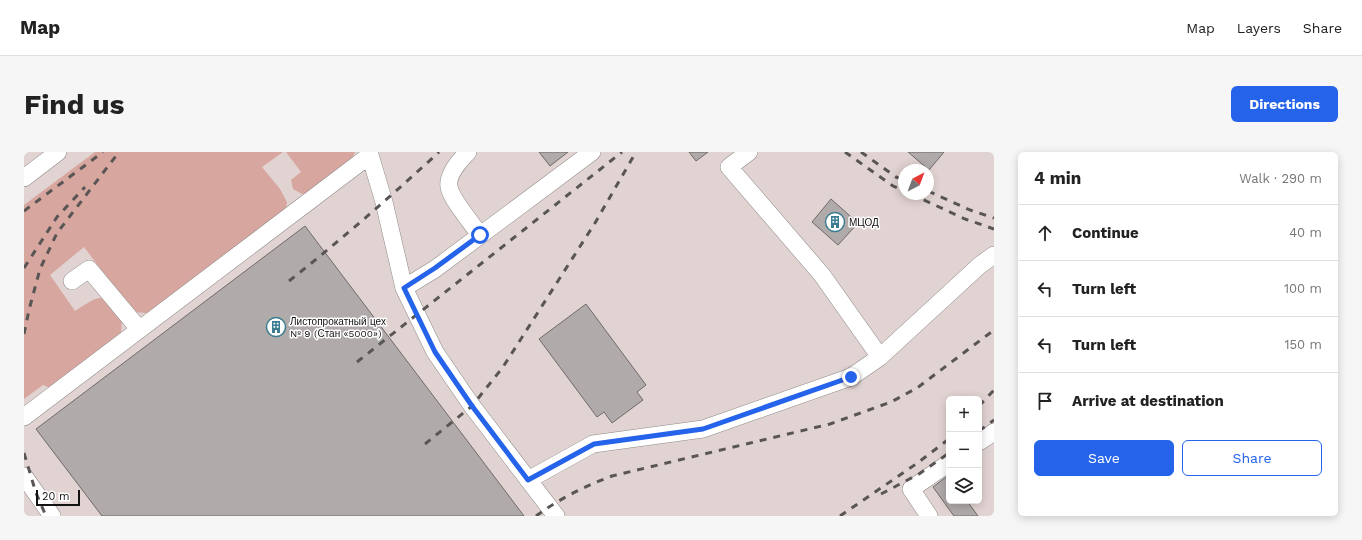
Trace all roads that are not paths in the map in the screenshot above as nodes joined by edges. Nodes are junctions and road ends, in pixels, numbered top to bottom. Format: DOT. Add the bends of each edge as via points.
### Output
graph roads {
  1 [pos="58,152"];
  2 [pos="468,152"];
  3 [pos="592,152"];
  4 [pos="748,152"];
  5 [pos="370,154"];
  6 [pos="24,178"];
  7 [pos="480,235"];
  8 [pos="994,255"];
  9 [pos="72,281"];
  10 [pos="404,288"];
  11 [pos="139,329"];
  12 [pos="880,357"];
  13 [pos="24,417"];
  14 [pos="994,432"];
  15 [pos="982,440"];
  16 [pos="946,465"];
  17 [pos="24,476"];
  18 [pos="528,480"];
  19 [pos="52,516"];
  20 [pos="556,516"];
  21 [pos="929,516"];
  1 -- 6 [label="lane"];
  2 -- 7 [label="lane" via="452,171 449,187 458,205"];
  3 -- 7 [label="lane"];
  4 -- 12 [label="lane" via="729,167 822,275"];
  5 -- 10 [label="lane"];
  5 -- 11 [label="lane"];
  7 -- 10 [label="lane"];
  8 -- 12 [label="lane"];
  9 -- 11 [label="lane" via="89,269"];
  10 -- 18 [label="lane" via="435,352"];
  11 -- 13 [label="lane"];
  12 -- 18 [label="lane" via="851,377 703,429 594,444"];
  14 -- 15 [label="lane"];
  16 -- 21 [label="lane" via="911,489"];
  17 -- 19 [label="lane"];
  18 -- 20 [label="lane"];
}
